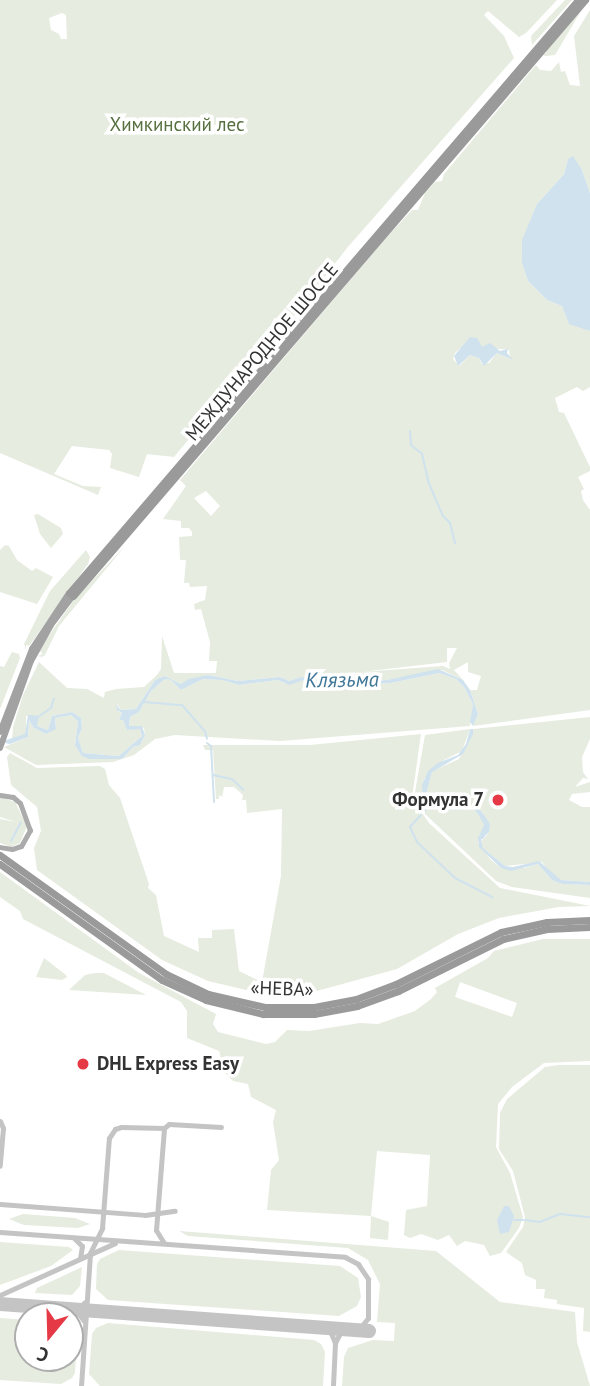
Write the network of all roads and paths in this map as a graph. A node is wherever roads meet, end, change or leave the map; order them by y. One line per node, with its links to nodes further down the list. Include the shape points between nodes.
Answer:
1 (578, 0): 3 (highway, МЕЖДУНАРОДНОЕ ШОССЕ)
2 (584, 0): 3 (highway, МЕЖДУНАРОДНОЕ ШОССЕ)
3 (540, 47): 4 (highway, МЕЖДУНАРОДНОЕ ШОССЕ)
4 (71, 595): 5 (highway, МЕЖДУНАРОДНОЕ ШОССЕ, via 34,650)
5 (2, 732): 6 (highway, МЕЖДУНАРОДНОЕ ШОССЕ)
6 (0, 748)
7 (0, 795): 8 (main road, via 20,803 30,830 21,846)
8 (0, 847)
9 (0, 855): 11 (highway, «НЕВА»)
10 (0, 864): 11 (highway, «НЕВА»)
11 (32, 883): 12 (highway, «НЕВА», via 188,986 225,999 280,1008 333,1004 376,993 501,932 547,922); 13 (highway, «НЕВА», via 162,980 224,1006 271,1014 314,1014 357,1006 503,939 547,929)
12 (590, 920)
13 (590, 927)

